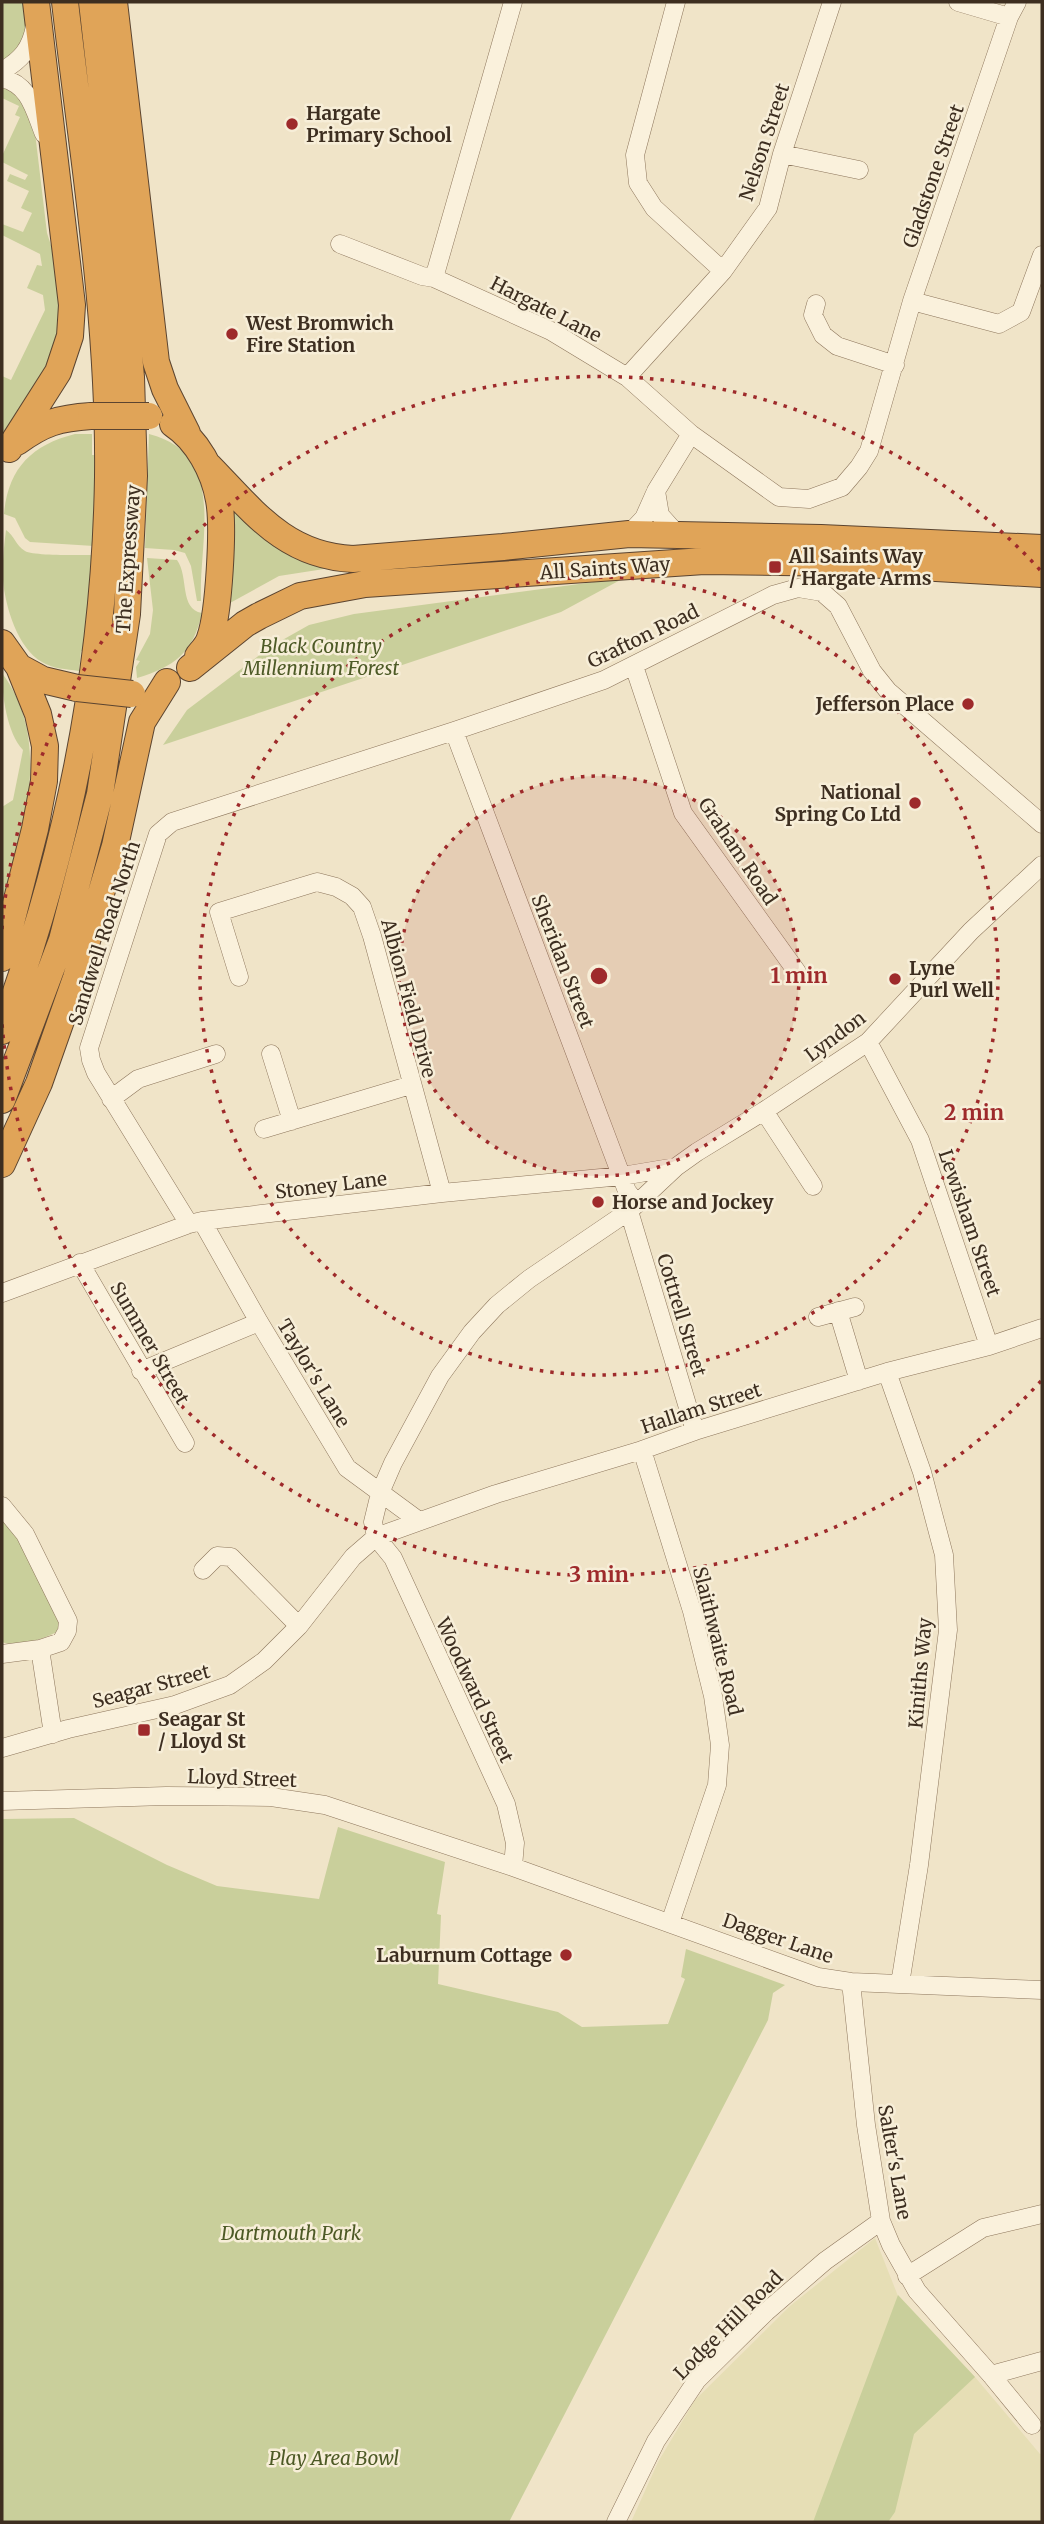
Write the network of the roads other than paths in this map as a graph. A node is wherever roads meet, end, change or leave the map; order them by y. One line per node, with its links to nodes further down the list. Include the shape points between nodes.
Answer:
1 (65, 2): 44 (highway, The Expressway, via 105,379 108,475 103,580 82,750 61,847)
2 (92, 2): 50 (highway, The Expressway, via 131,377 134,476 127,614 97,807 62,940)
3 (114, 2): 23 (highway, via 156,362)
4 (513, 2): 18 (street)
5 (676, 2): 17 (street, via 635,155 638,183 654,208)
6 (832, 2): 12 (street, Nelson Street)
7 (958, 2): 9 (street)
8 (37, 9): 10 (street, via 32,43 18,62); 13 (highway)
9 (1013, 9): 19 (street, Gladstone Street)
10 (2, 71)
11 (2, 78): 13 (street, via 29,94)
12 (782, 154): 14 (street); 17 (street, Nelson Street, via 768,208)
13 (55, 163): 25 (highway, via 72,306 70,336 58,372)
14 (859, 170)
15 (340, 244): 18 (street, Hargate Lane)
16 (1042, 255): 19 (street, via 1021,312 999,324)
17 (723, 271): 22 (street, Nelson Street)
18 (434, 278): 22 (street, Hargate Lane, via 551,331)
19 (912, 301): 21 (street, Gladstone Street)
20 (816, 304): 21 (street, via 813,315 823,335 837,346)
21 (895, 366): 24 (street, Gladstone Street, via 864,459 851,479 826,494 809,499 779,497)
22 (627, 377): 24 (street, Hargate Lane)
23 (187, 433): 25 (highway, bridge, via 165,419 149,416 64,418 47,423); 26 (highway)
24 (691, 434): 27 (street)
25 (5, 454)
26 (209, 466): 28 (highway, All Saints Way, via 271,529 291,543 335,558); 35 (highway, via 221,525 217,594 209,639)
27 (656, 491): 28 (street, via 644,518); 29 (street, via 660,515)
28 (629, 534): 29 (highway, All Saints Way)
29 (677, 534): 30 (highway, All Saints Way)
30 (1042, 548)
31 (1042, 574): 35 (highway, All Saints Way, via 849,563 704,561 366,584 300,596 245,624)
32 (2, 643): 34 (highway)
33 (634, 666): 37 (street, Grafton Road); 39 (street, Grafton Road, via 774,595 798,588 822,592 838,606 872,671 888,691); 42 (street, Graham Road, via 683,813)
34 (19, 667): 36 (highway, All Saints Way, bridge, via 43,680 132,694); 41 (highway, via 38,714 45,746 44,781)
35 (190, 668): 36 (highway, All Saints Way)
36 (167, 682): 54 (highway, via 142,722 115,846 76,978 39,1083)
37 (454, 731): 38 (street, Grafton Road); 56 (street, Sheridan Street)
38 (172, 822): 49 (street, Sandwell Road North, via 158,834 89,1048)
39 (1042, 824)
40 (1042, 865): 45 (street, Lyndon, via 971,931)
41 (2, 958)
42 (797, 972)
43 (239, 977): 48 (street, Albion Field Drive, via 219,912 317,882 352,896 362,907 372,936)
44 (2, 1031)
45 (868, 1042): 51 (street, Lyndon); 66 (street, Lewisham Street, via 920,1140)
46 (271, 1054): 52 (street)
47 (212, 1061): 49 (street, via 138,1079)
48 (411, 1085): 52 (street); 58 (street, Albion Field Drive)
49 (111, 1099): 60 (street, Sandwell Road North)
50 (2, 1100)
51 (764, 1111): 55 (street, Lyndon); 57 (street)
52 (292, 1121): 53 (street)
53 (264, 1129)
54 (2, 1164)
55 (676, 1167): 56 (street, Stoney Lane); 59 (street, Lyndon)
56 (622, 1176): 58 (street, Stoney Lane); 59 (street, Sheridan Street)
57 (813, 1186)
58 (442, 1193): 60 (street, Stoney Lane)
59 (633, 1207): 70 (street, Cottrell Street); 73 (street, Lyndon, via 529,1279 472,1332 440,1376)
60 (196, 1222): 61 (street, Stoney Lane); 64 (street, Taylor's Lane)
61 (80, 1263): 62 (street, Stoney Lane); 67 (street, Summer Street)
62 (2, 1293)
63 (818, 1317): 69 (street, via 846,1309)
64 (259, 1322): 67 (street); 73 (street, Taylor's Lane, via 347,1468)
65 (1042, 1328): 66 (street, Hallam Street)
66 (989, 1346): 68 (street, Hallam Street)
67 (141, 1371): 71 (street, Summer Street)
68 (887, 1372): 69 (street, Hallam Street); 87 (street, Kiniths Way, via 922,1472 944,1555 948,1630)
69 (859, 1381): 70 (street, Hallam Street)
70 (695, 1431): 72 (street, Hallam Street)
71 (184, 1443)
72 (642, 1450): 75 (street, Hallam Street); 85 (street, Slaithwaite Road, via 692,1611 720,1745 717,1785)
73 (380, 1493): 75 (street, Taylor's Lane); 76 (street, Lyndon, via 373,1522)
74 (2, 1506): 79 (street, via 25,1534 68,1621 61,1642)
75 (419, 1521): 76 (street, Hallam Street)
76 (376, 1537): 78 (street, Seagar Street, via 353,1557); 84 (street, Woodward Street, via 393,1558 506,1804 515,1843)
77 (203, 1570): 78 (street, via 217,1556 231,1556)
78 (299, 1626): 81 (street, Seagar Street, via 264,1661 214,1692)
79 (40, 1649): 80 (street); 81 (street)
80 (2, 1654)
81 (53, 1734): 82 (street, Seagar Street)
82 (2, 1748)
83 (2, 1801): 84 (street, Lloyd Street, via 271,1797 325,1805)
84 (513, 1867): 85 (street, Dagger Lane)
85 (670, 1923): 86 (street, Dagger Lane, via 818,1977)
86 (851, 1982): 87 (street, Dagger Lane); 90 (street, Salter's Lane)
87 (900, 1984): 88 (street, Dagger Lane)
88 (1042, 1990)
89 (1042, 2214): 91 (street, via 983,2228)
90 (881, 2221): 91 (street, Salter's Lane); 95 (street, Lodge Hill Road, via 825,2261 697,2380 656,2441)
91 (907, 2276): 93 (street, Salter's Lane)
92 (1042, 2361): 93 (street)
93 (991, 2375): 94 (street, Salter's Lane)
94 (1032, 2425)
95 (616, 2522)

